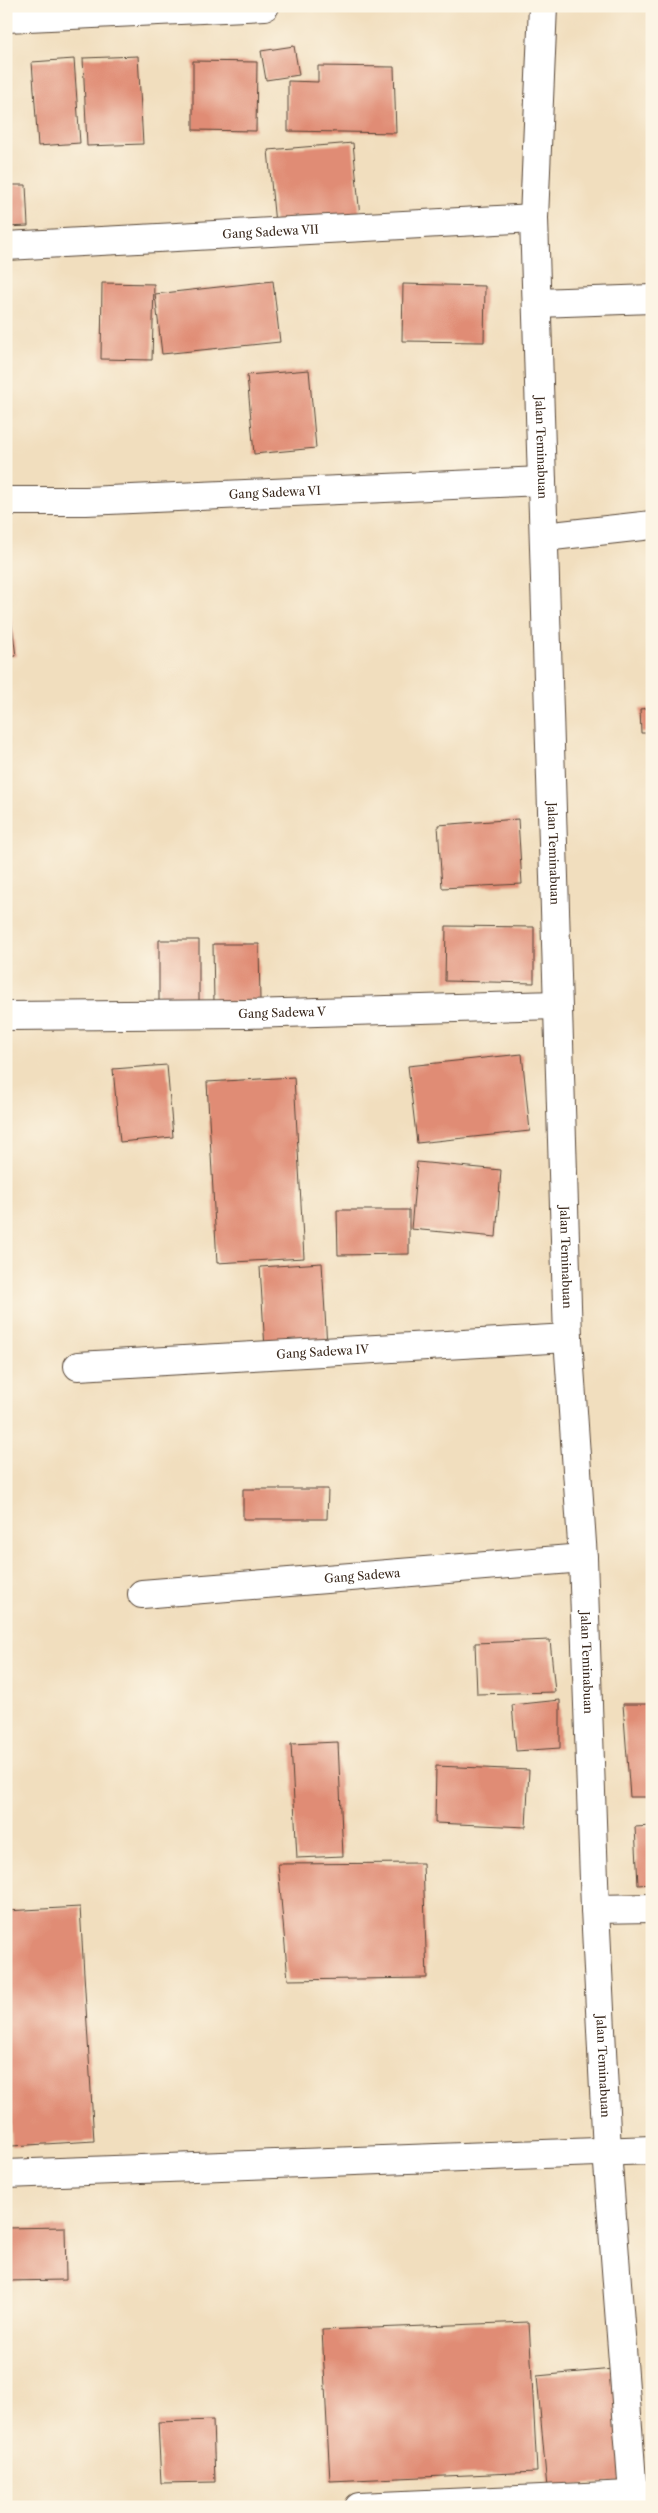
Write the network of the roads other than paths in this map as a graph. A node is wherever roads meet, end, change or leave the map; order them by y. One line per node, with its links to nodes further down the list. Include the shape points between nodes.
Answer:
1 (265, 6): 3 (street)
2 (543, 6): 4 (street, Jalan Teminabuan)
3 (6, 18)
4 (534, 218): 5 (street, Gang Sadewa VII); 7 (street, Jalan Teminabuan)
5 (6, 246)
6 (652, 299): 7 (street)
7 (537, 303): 8 (street, Jalan Teminabuan)
8 (542, 480): 9 (street, Gang Sadewa VI, via 96,500); 11 (street, Jalan Teminabuan)
9 (6, 501)
10 (652, 525): 11 (street)
11 (544, 537): 12 (street, Jalan Teminabuan)
12 (557, 1006): 13 (street, Gang Sadewa V); 14 (street, Jalan Teminabuan)
13 (6, 1016)
14 (568, 1338): 15 (street, Gang Sadewa IV); 16 (street, Jalan Teminabuan)
15 (78, 1366)
16 (583, 1558): 17 (street, Gang Sadewa); 19 (street, Jalan Teminabuan)
17 (142, 1594)
18 (652, 1908): 19 (street)
19 (595, 1909): 21 (street, Jalan Teminabuan)
20 (652, 2150): 21 (street)
21 (608, 2151): 22 (street); 23 (street, Jalan Teminabuan)
22 (6, 2174)
23 (640, 2498): 24 (street)
24 (359, 2507)

